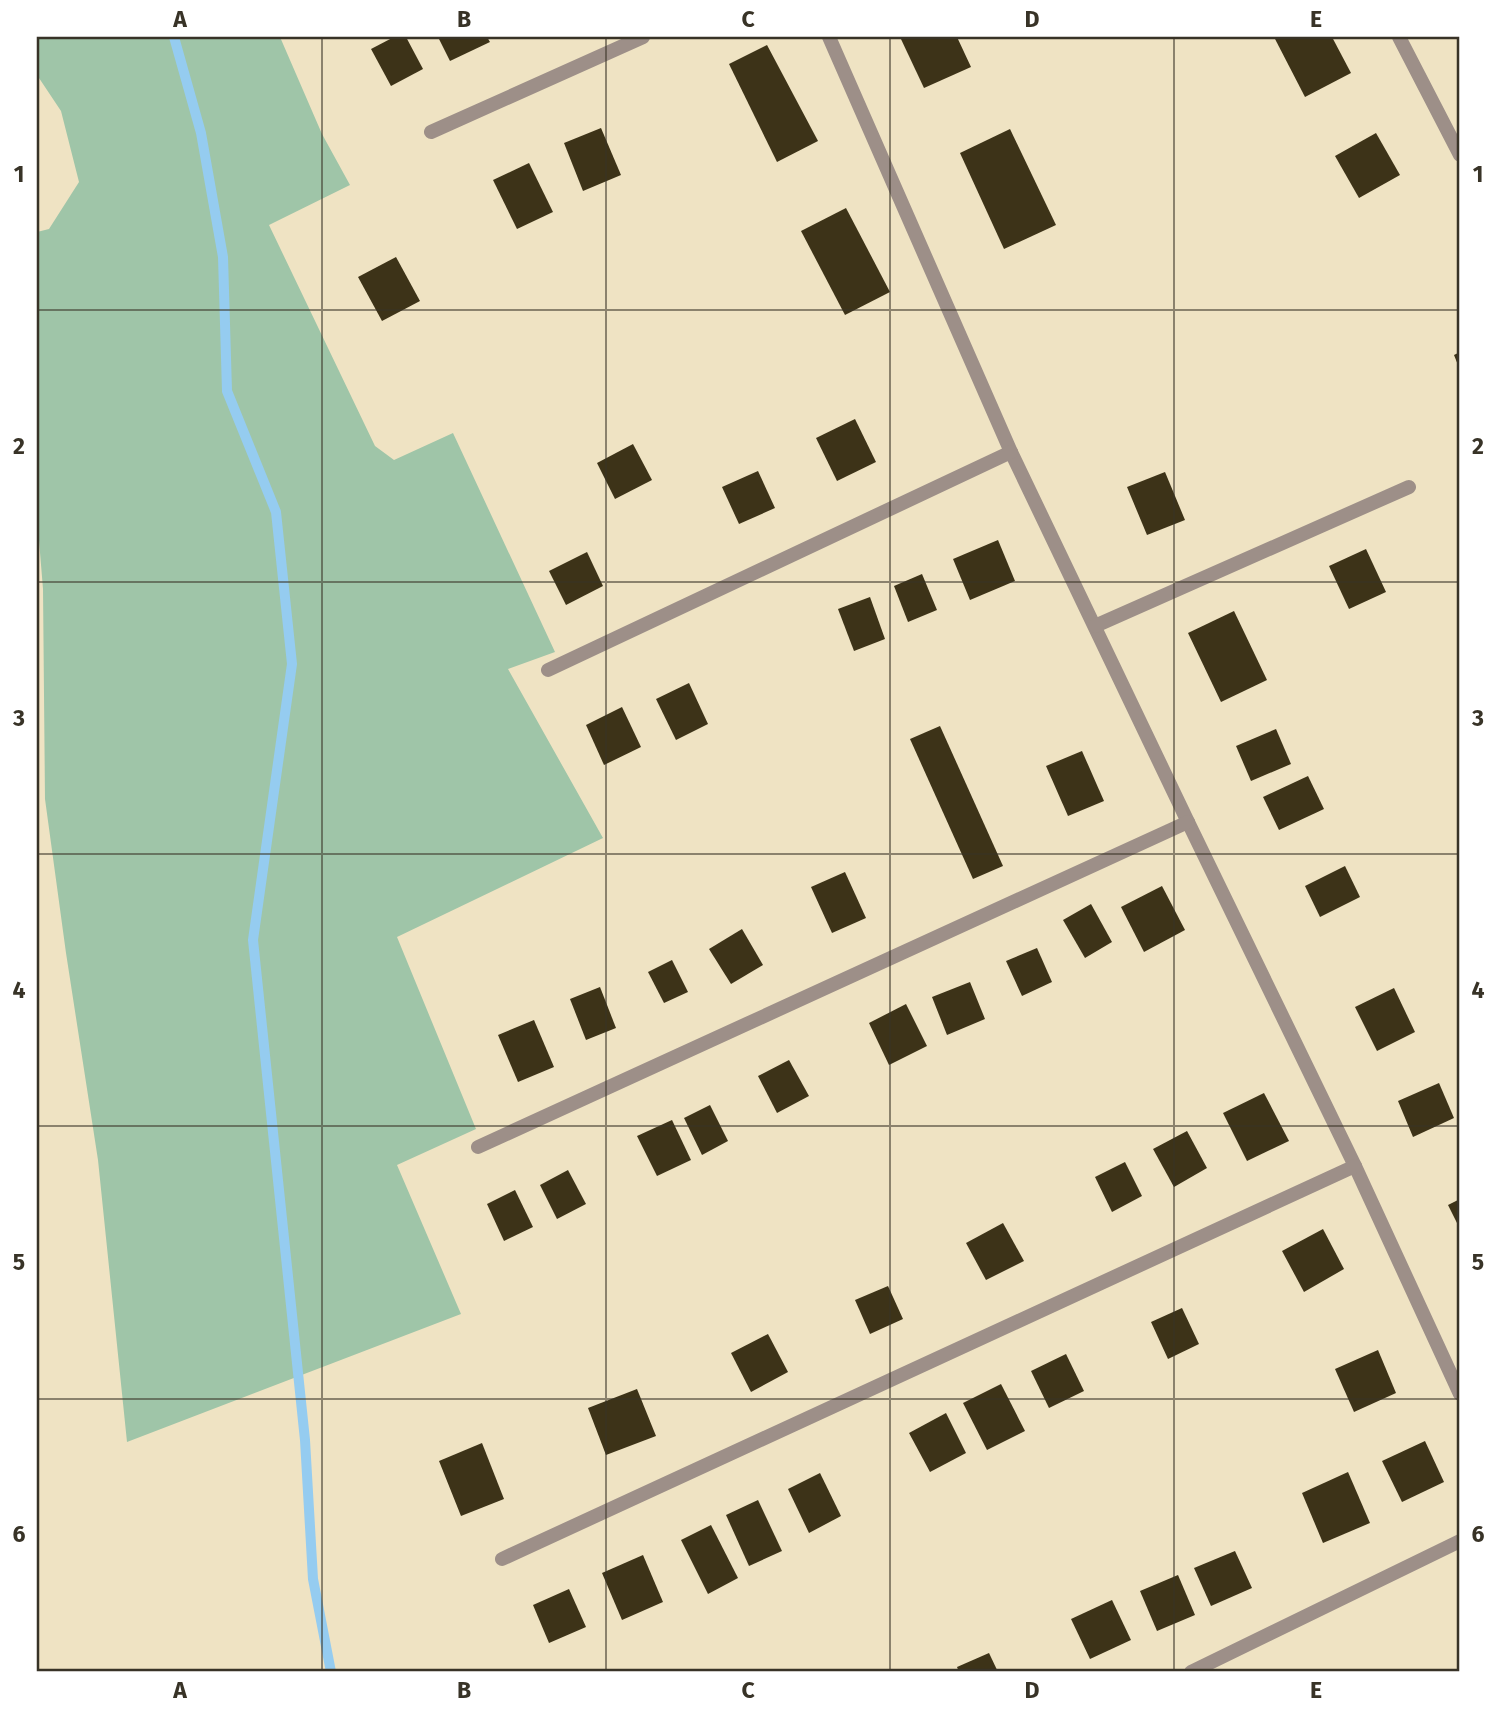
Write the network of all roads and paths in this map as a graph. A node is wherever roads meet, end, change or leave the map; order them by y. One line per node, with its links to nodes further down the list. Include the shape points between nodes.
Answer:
1 (643, 37): 4 (street)
2 (829, 37): 6 (street)
3 (1399, 37): 5 (street)
4 (431, 132)
5 (1460, 155)
6 (1011, 452): 8 (street); 9 (street)
7 (1409, 486): 8 (street)
8 (1095, 626): 10 (street)
9 (548, 670)
10 (1188, 822): 11 (street); 12 (street)
11 (478, 1147)
12 (1355, 1166): 13 (street); 15 (street)
13 (1460, 1394)
14 (1460, 1541): 16 (street)
15 (502, 1559)
16 (1191, 1672)

